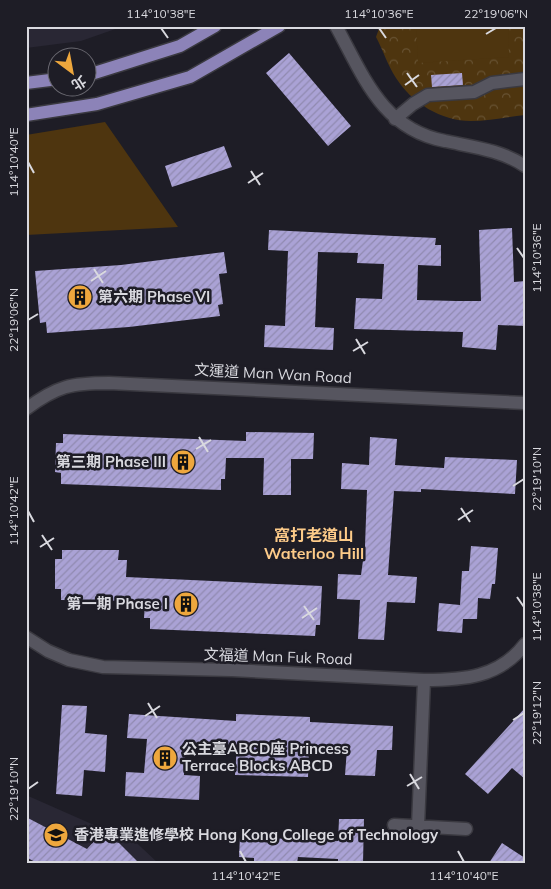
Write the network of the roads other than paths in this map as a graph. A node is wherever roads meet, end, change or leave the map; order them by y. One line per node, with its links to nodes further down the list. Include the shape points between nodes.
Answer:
1 (215, 26): 4 (main road, via 180,46)
2 (279, 26): 8 (main road, via 190,77 98,104)
3 (336, 26): 9 (street, via 375,97)
4 (98, 73)
5 (525, 79): 9 (street, via 492,84 474,92 428,95)
6 (48, 80): 7 (main road)
7 (26, 83)
8 (26, 115)
9 (395, 119): 10 (street, via 420,134 494,151)
10 (525, 166)
11 (525, 403): 12 (street, 文運道 Man Wan Road, via 79,383 50,392)
12 (26, 409)
13 (26, 637): 15 (street, 文福道 Man Fuk Road, via 70,660 103,668 232,670)
14 (525, 644): 15 (street, 文福道 Man Fuk Road, via 515,657 491,672 452,680)
15 (424, 680): 17 (street)
16 (394, 825): 17 (street)
17 (418, 826): 18 (street)
18 (466, 829)

